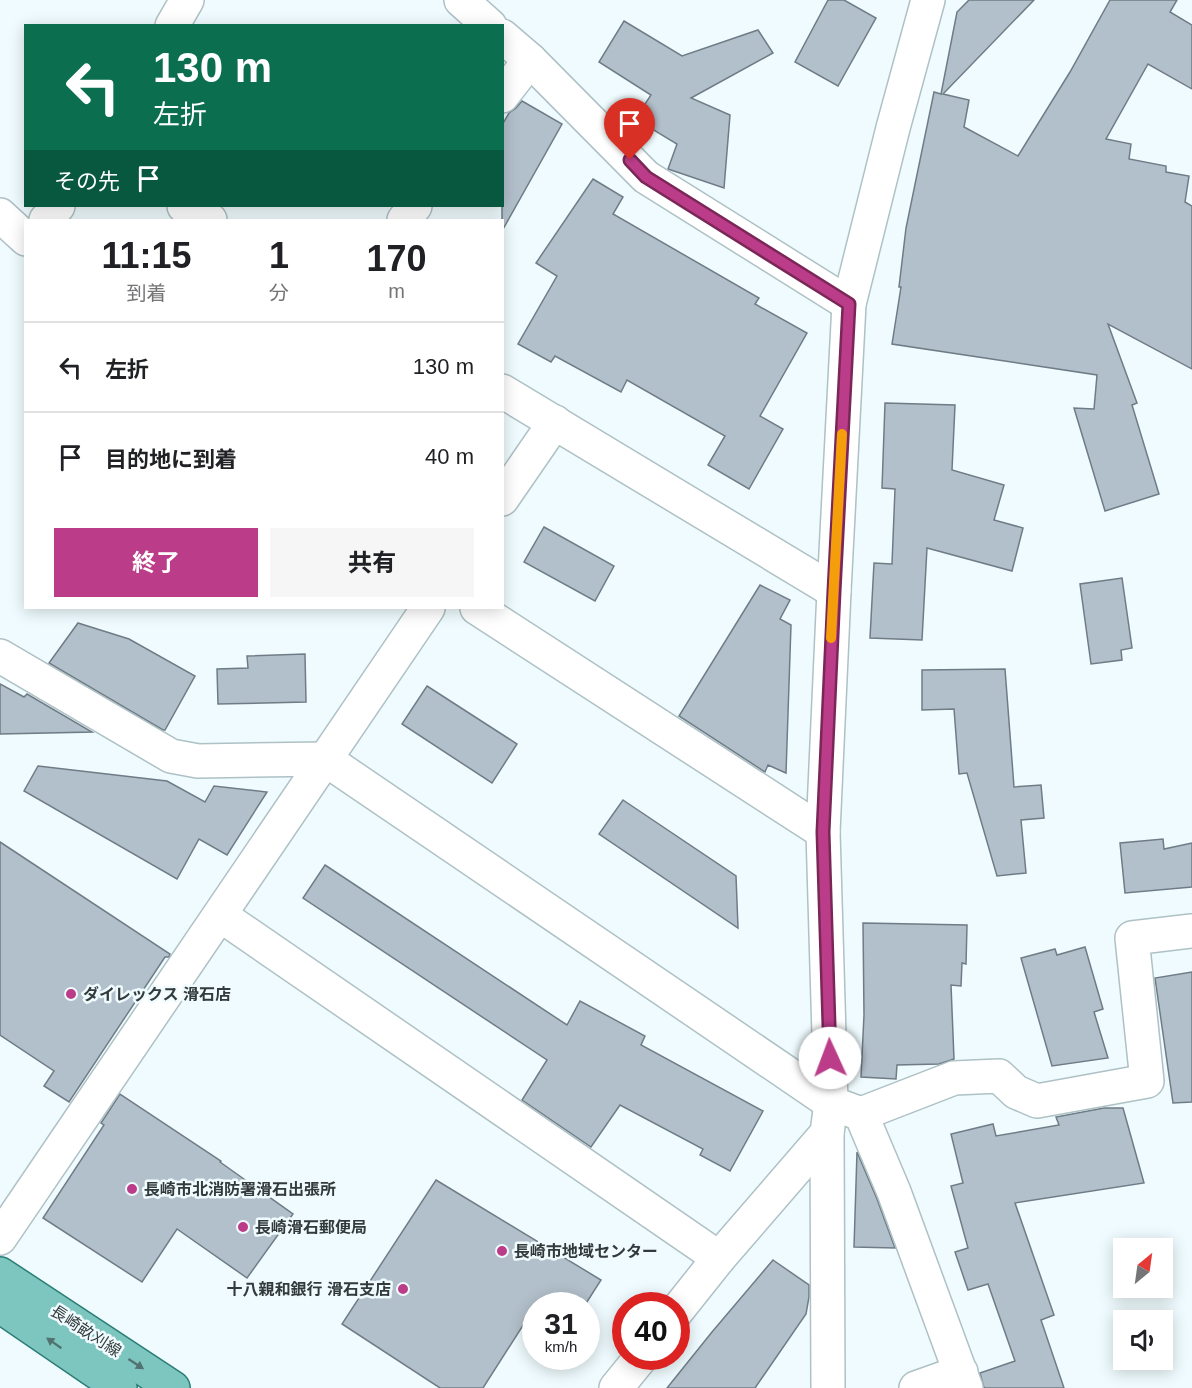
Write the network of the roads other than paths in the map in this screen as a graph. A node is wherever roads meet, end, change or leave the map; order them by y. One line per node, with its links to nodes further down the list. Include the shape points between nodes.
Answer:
1 (187, 0): 4 (street)
2 (461, 0): 5 (street)
3 (928, 0): 15 (street)
4 (173, 24)
5 (488, 24)
6 (504, 38): 7 (street)
7 (530, 60): 8 (street); 15 (street, via 646,177)
8 (504, 93)
9 (56, 207): 12 (street)
10 (186, 207): 13 (street)
11 (414, 207): 14 (street)
12 (35, 219)
13 (208, 219)
14 (405, 219)
15 (849, 304): 19 (street)
16 (504, 392): 17 (street)
17 (555, 422): 18 (street); 19 (street)
18 (504, 496)
19 (834, 591): 24 (street)
20 (427, 609): 23 (street)
21 (479, 609): 24 (street)
22 (0, 656): 23 (street, via 171,756 198,761)
23 (325, 759): 25 (street); 27 (street)
24 (823, 832): 27 (street)
25 (220, 915): 28 (street); 29 (street)
26 (1192, 931): 27 (street, via 1132,938 1147,1081 1037,1101 1016,1092 999,1076 954,1078)
27 (840, 1117): 29 (street); 34 (street, via 894,1192); 38 (street)
28 (0, 1238)
29 (719, 1258): 31 (street)
30 (0, 1274): 36 (main road, 長崎畝刈線, one-way to 36)
31 (690, 1294)
32 (0, 1305): 35 (main road, 長崎畝刈線, one-way to 32)
33 (631, 1370): 37 (street)
34 (963, 1380): 39 (street)
35 (120, 1388)
36 (173, 1388)
37 (616, 1388)
38 (828, 1388)
39 (916, 1388)

